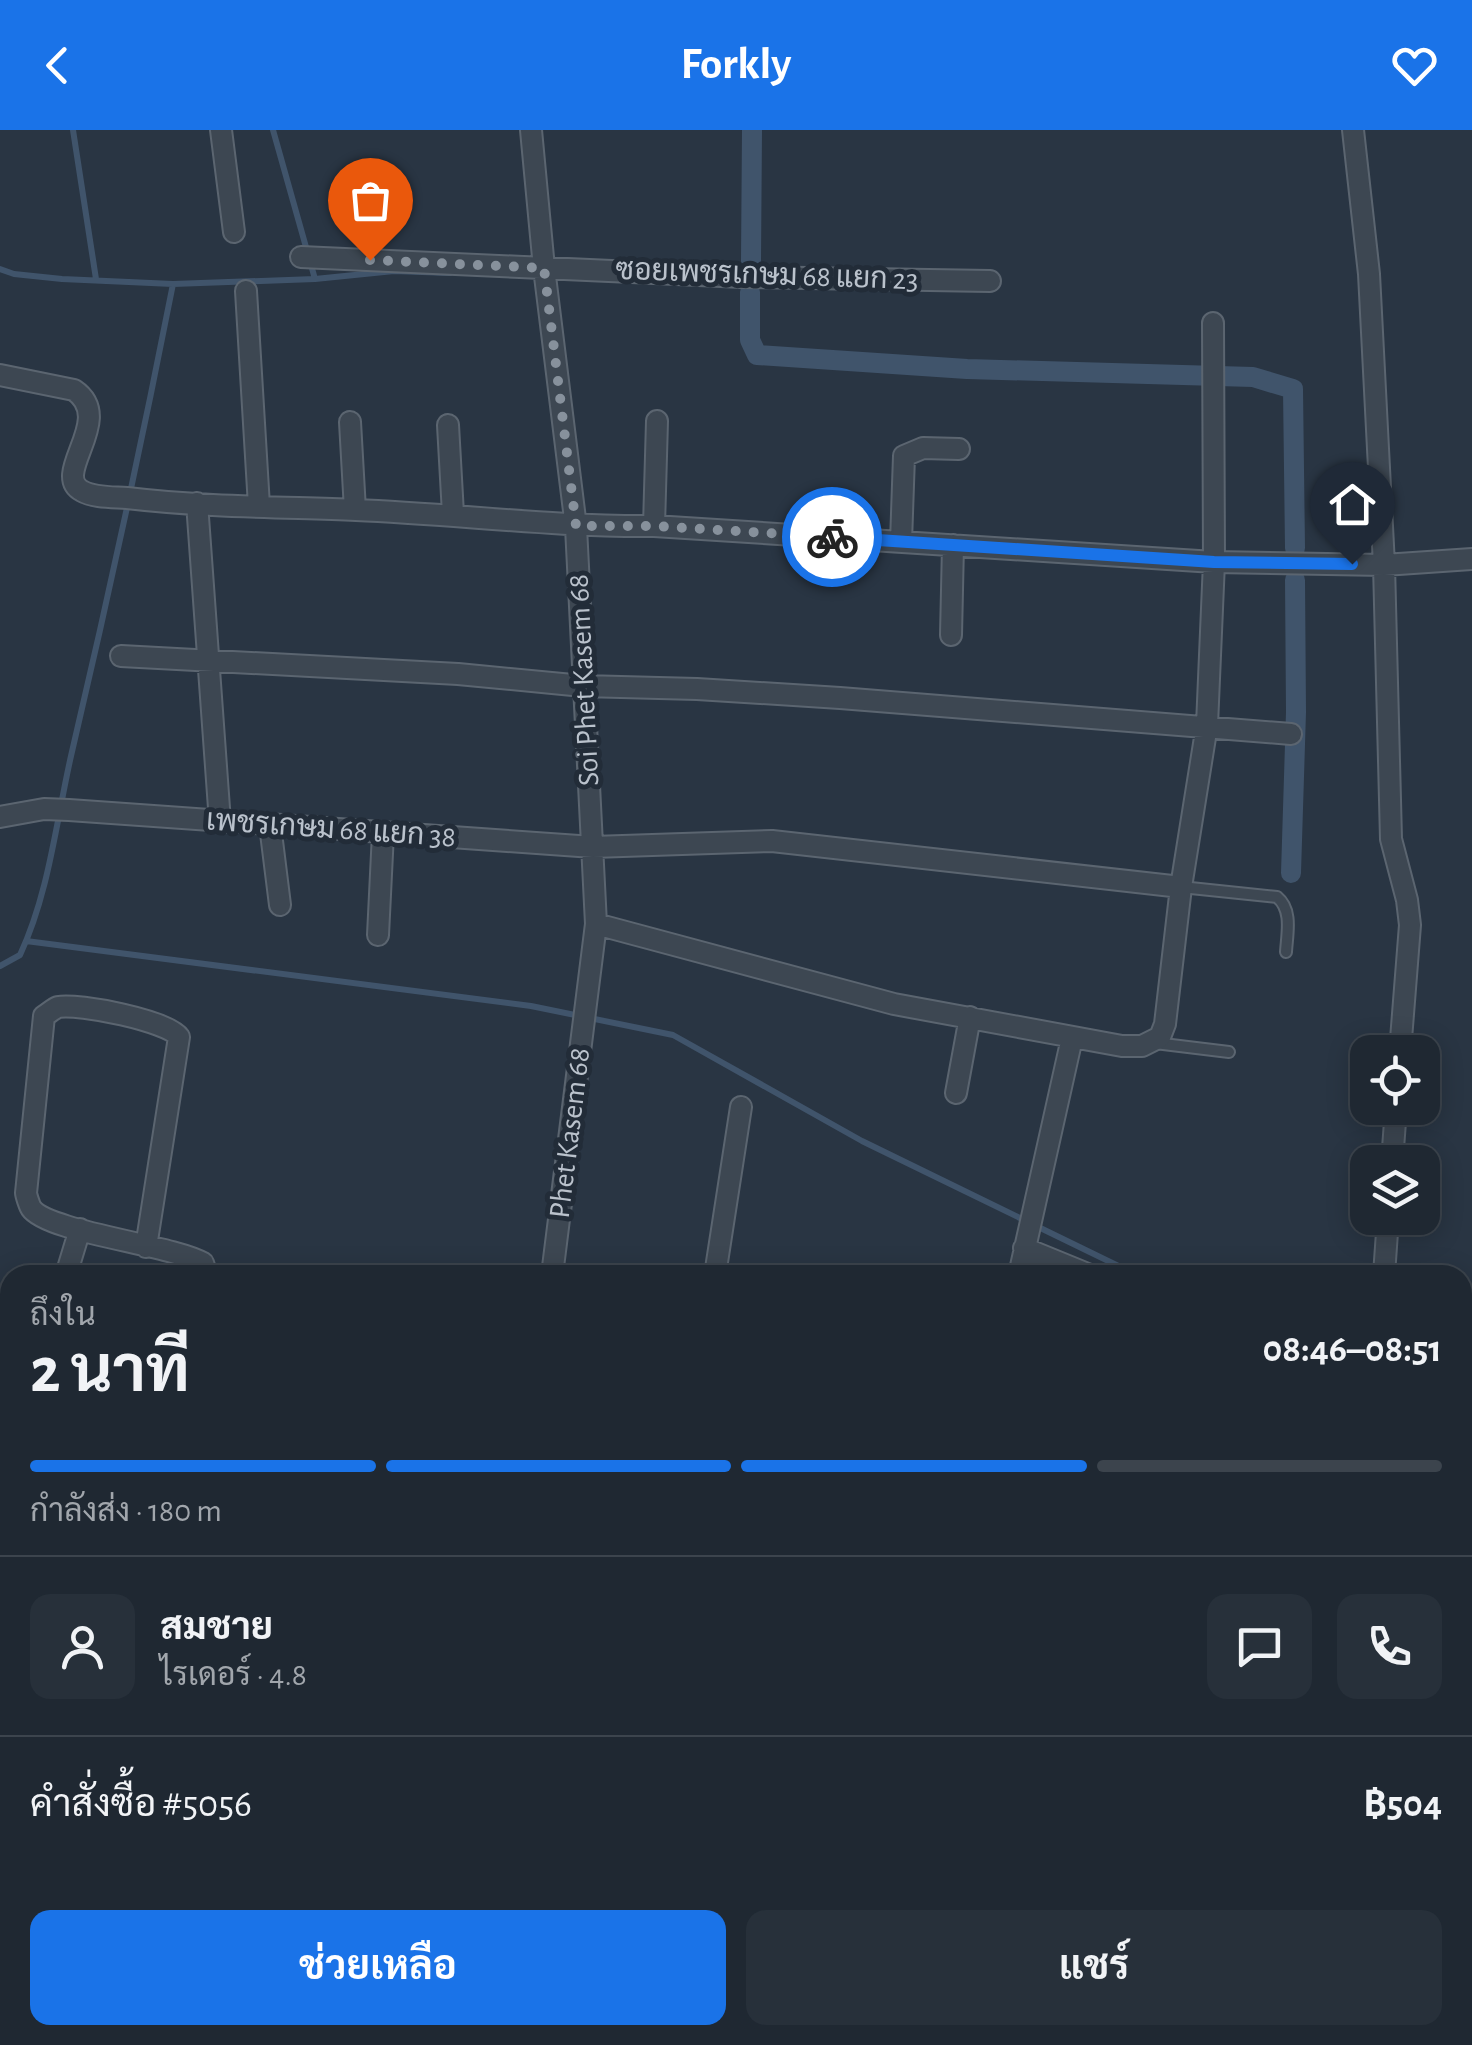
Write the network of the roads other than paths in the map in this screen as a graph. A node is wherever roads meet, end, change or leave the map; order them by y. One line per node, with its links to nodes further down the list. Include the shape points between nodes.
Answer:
1 (221, 130): 4 (street)
2 (531, 130): 6 (street, Soi Phet Kasem 68)
3 (1353, 130): 25 (street, via 1369,274)
4 (234, 232)
5 (300, 257): 6 (street, ซอยเพชรเกษม 68 แยก 23)
6 (544, 268): 7 (street, ซอยเพชรเกษม 68 แยก 23); 19 (street, Soi Phet Kasem 68)
7 (990, 281)
8 (246, 291): 16 (street)
9 (1213, 324): 24 (street)
10 (0, 375): 15 (street, via 84,397 91,416 72,475 86,493)
11 (657, 421): 20 (street)
12 (350, 422): 17 (street)
13 (448, 426): 18 (street)
14 (959, 449): 21 (street, via 923,448 904,456)
15 (197, 503): 16 (street); 28 (street)
16 (259, 506): 17 (street)
17 (355, 510): 18 (street)
18 (453, 514): 19 (street)
19 (576, 526): 20 (street); 29 (street, Soi Phet Kasem 68)
20 (654, 526): 21 (street)
21 (901, 542): 22 (street)
22 (953, 545): 24 (street); 26 (street)
23 (1472, 559): 25 (street)
24 (1214, 562): 25 (street); 30 (street)
25 (1384, 564): 44 (street, via 1392,839 1410,925)
26 (951, 635)
27 (122, 656): 28 (street)
28 (206, 660): 29 (street); 33 (street)
29 (582, 686): 30 (street); 36 (street, Soi Phet Kasem 68)
30 (1207, 725): 31 (street); 37 (street)
31 (1291, 734)
32 (0, 818): 33 (street, เพชรเกษม 68 แยก 38, via 69,810)
33 (220, 822): 34 (street, เพชรเกษม 68 แยก 38)
34 (270, 825): 35 (street, เพชรเกษม 68 แยก 38); 38 (street)
35 (382, 833): 36 (street, เพชรเกษม 68 แยก 38); 40 (street)
36 (593, 847): 37 (street, เพชรเกษม 68 แยก 38, via 772,841); 39 (street, Soi Phet Kasem 68)
37 (1181, 887): 41 (lane, via 1277,897 1288,917); 46 (street, via 1165,1024)
38 (280, 905)
39 (596, 924): 42 (street, Soi Phet Kasem 68); 43 (street, via 894,1004)
40 (378, 935)
41 (1286, 952)
42 (587, 991): 56 (street, Phet Kasem 68)
43 (970, 1017): 45 (street); 48 (street)
44 (1401, 1035)
45 (1072, 1038): 46 (street); 53 (street)
46 (1152, 1043): 47 (lane)
47 (1229, 1052)
48 (956, 1093)
49 (741, 1107): 57 (street)
50 (80, 1229): 52 (street); 52 (street, via 42,1218 26,1193 44,1016 58,1008 162,1024 179,1037); 54 (street)
51 (1387, 1235): 60 (street)
52 (146, 1247): 55 (street)
53 (1024, 1248): 58 (street); 59 (street)
54 (69, 1265)
55 (203, 1265)
56 (553, 1265)
57 (717, 1265)
58 (1021, 1265)
59 (1066, 1265)
60 (1385, 1265)

